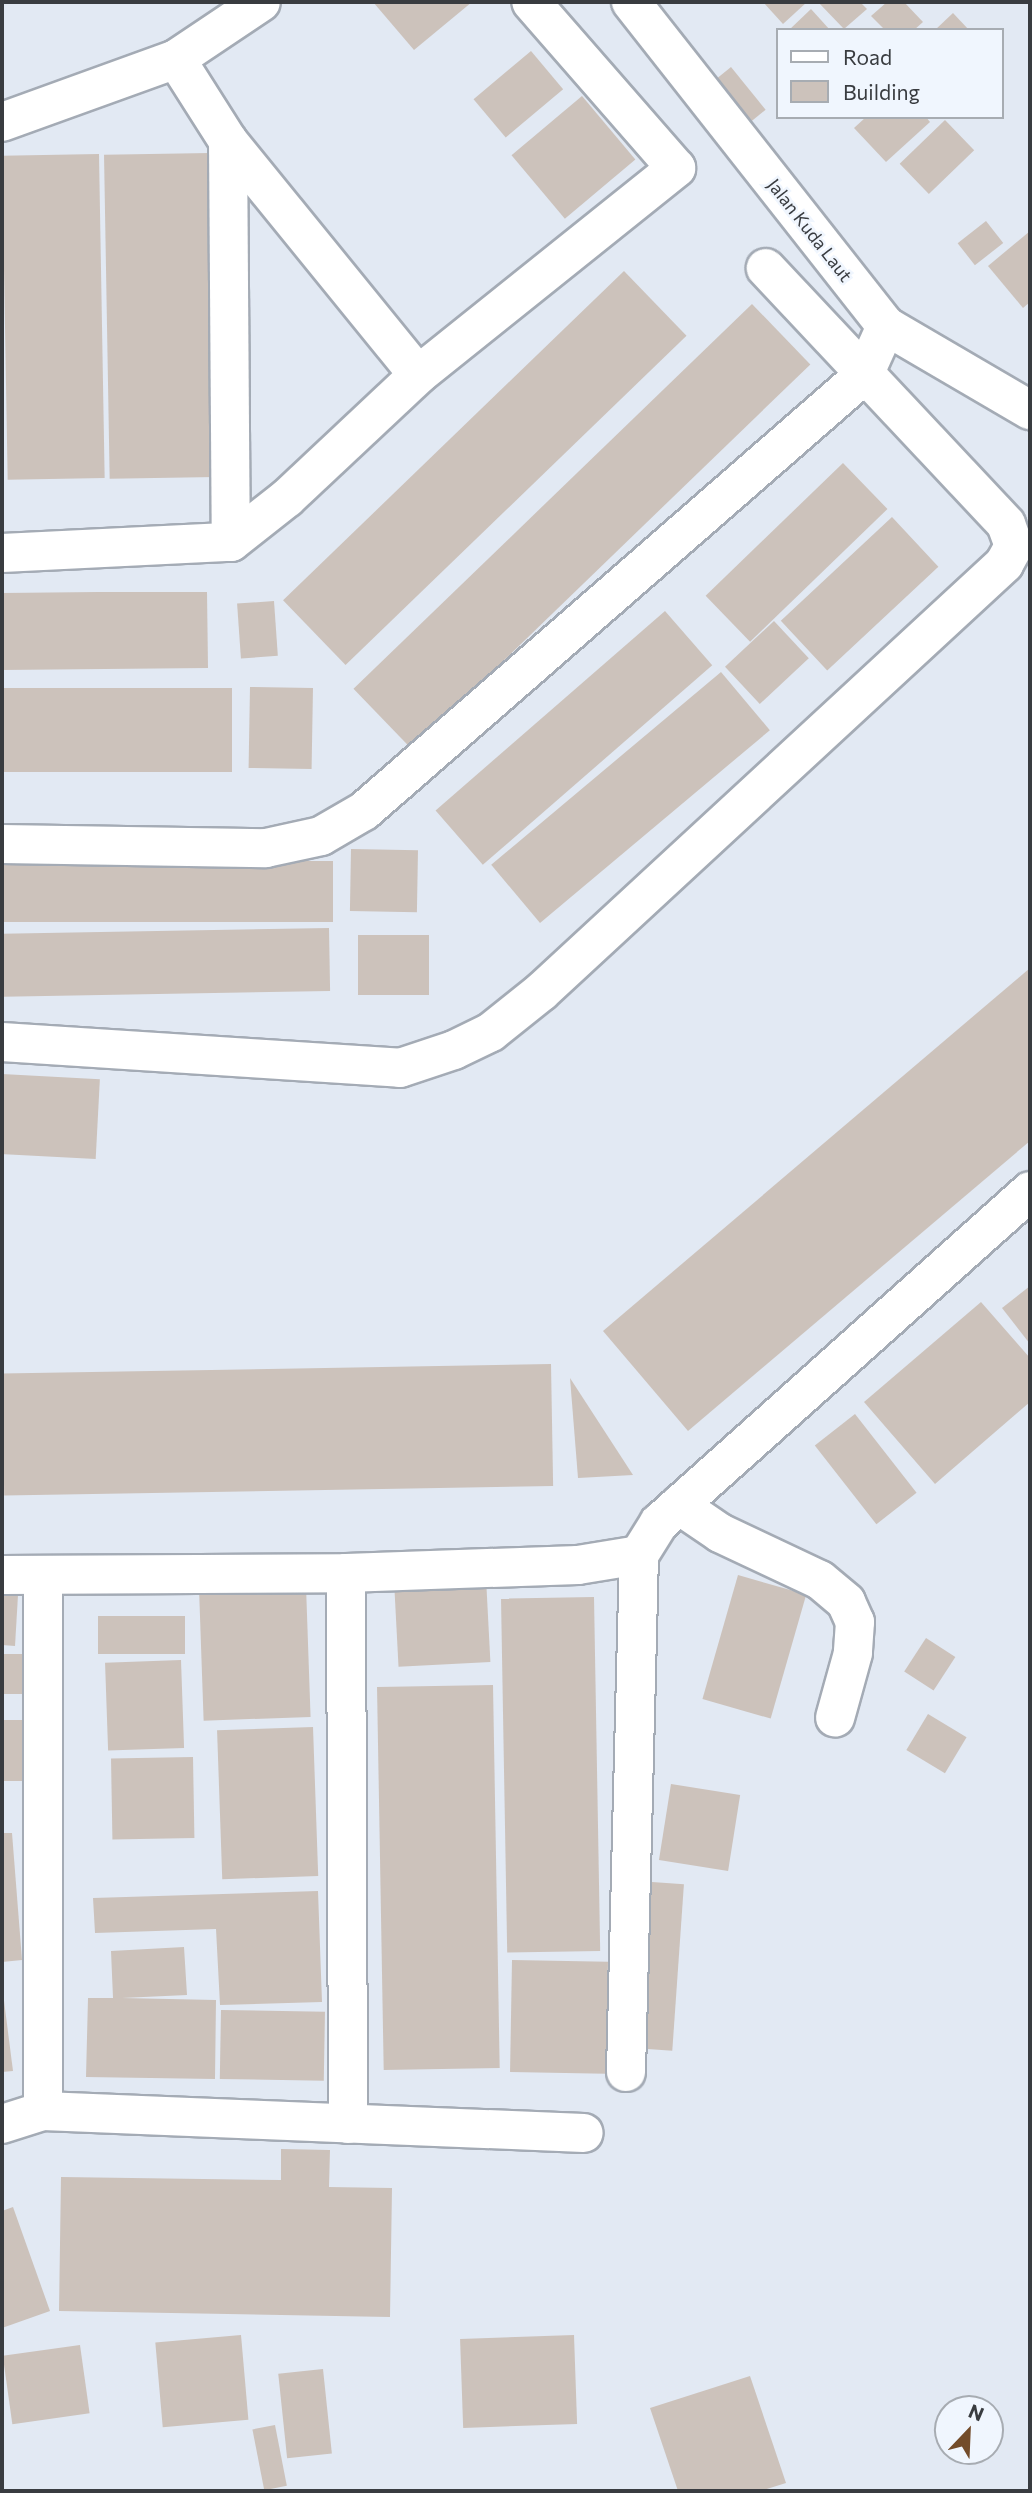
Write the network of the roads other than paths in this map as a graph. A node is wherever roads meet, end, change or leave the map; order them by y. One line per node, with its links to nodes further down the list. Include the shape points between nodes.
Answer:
1 (261, 2): 4 (street)
2 (530, 2): 9 (street, via 676,168)
3 (631, 2): 8 (street, Jalan Kuda Laut)
4 (176, 59): 5 (street); 6 (street)
5 (2, 122)
6 (228, 141): 9 (street); 12 (street)
7 (766, 268): 10 (street)
8 (886, 326): 10 (street); 11 (street, Jalan Kuda Laut)
9 (418, 375): 12 (street, via 287,498)
10 (864, 375): 14 (street, via 364,811 321,836 266,848); 15 (street, via 1006,524 1014,546 1004,564 491,1032 400,1068)
11 (1030, 410)
12 (230, 542): 13 (street)
13 (2, 553)
14 (2, 844)
15 (2, 1042)
16 (1030, 1191): 17 (street)
17 (679, 1505): 18 (street); 22 (street, via 720,1534 820,1580 846,1602 855,1622 853,1653)
18 (639, 1555): 19 (street, via 578,1565); 23 (street)
19 (346, 1573): 21 (street); 26 (street)
20 (2, 1574): 21 (street)
21 (43, 1578): 24 (street)
22 (835, 1717)
23 (626, 2073)
24 (43, 2111): 25 (street); 26 (street)
25 (2, 2124)
26 (348, 2124): 27 (street)
27 (584, 2133)

